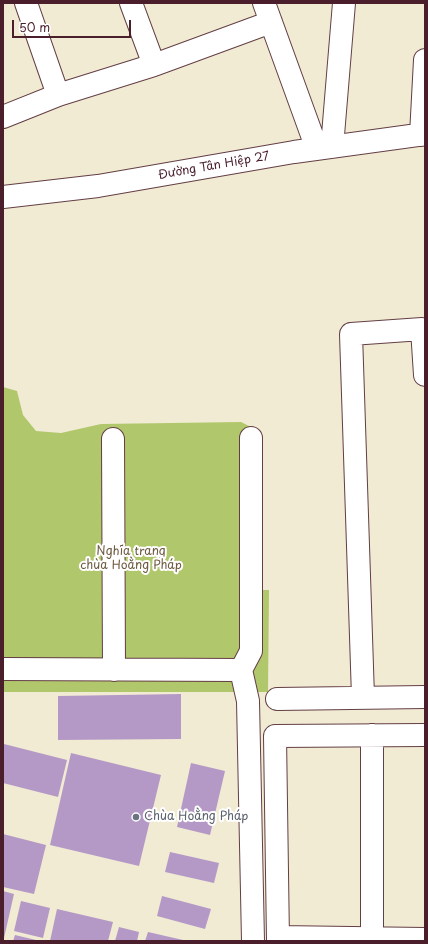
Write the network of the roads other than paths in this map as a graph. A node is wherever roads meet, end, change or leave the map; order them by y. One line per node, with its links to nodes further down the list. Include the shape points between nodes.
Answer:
1 (26, 3): 7 (street)
2 (131, 3): 6 (street)
3 (344, 3): 10 (street)
4 (267, 13): 6 (street); 10 (street)
5 (425, 60): 9 (street)
6 (154, 65): 7 (street)
7 (58, 95): 8 (street)
8 (3, 117)
9 (423, 134): 10 (street, Đường Tân Hiệp 27)
10 (324, 148): 11 (street, Đường Tân Hiệp 27, via 98,186)
11 (3, 197)
12 (425, 375): 18 (street, via 422,329 351,334)
13 (251, 438): 17 (street, via 251,651)
14 (113, 439): 16 (street)
15 (3, 669): 16 (street)
16 (114, 670): 17 (street)
17 (241, 670): 26 (street, via 248,701)
18 (363, 697): 19 (street); 20 (street)
19 (425, 697)
20 (277, 699)
21 (372, 735): 22 (street); 23 (street, via 275,736); 24 (street)
22 (425, 735)
23 (278, 939): 24 (street)
24 (372, 939): 25 (street)
25 (425, 939)
26 (253, 941)

